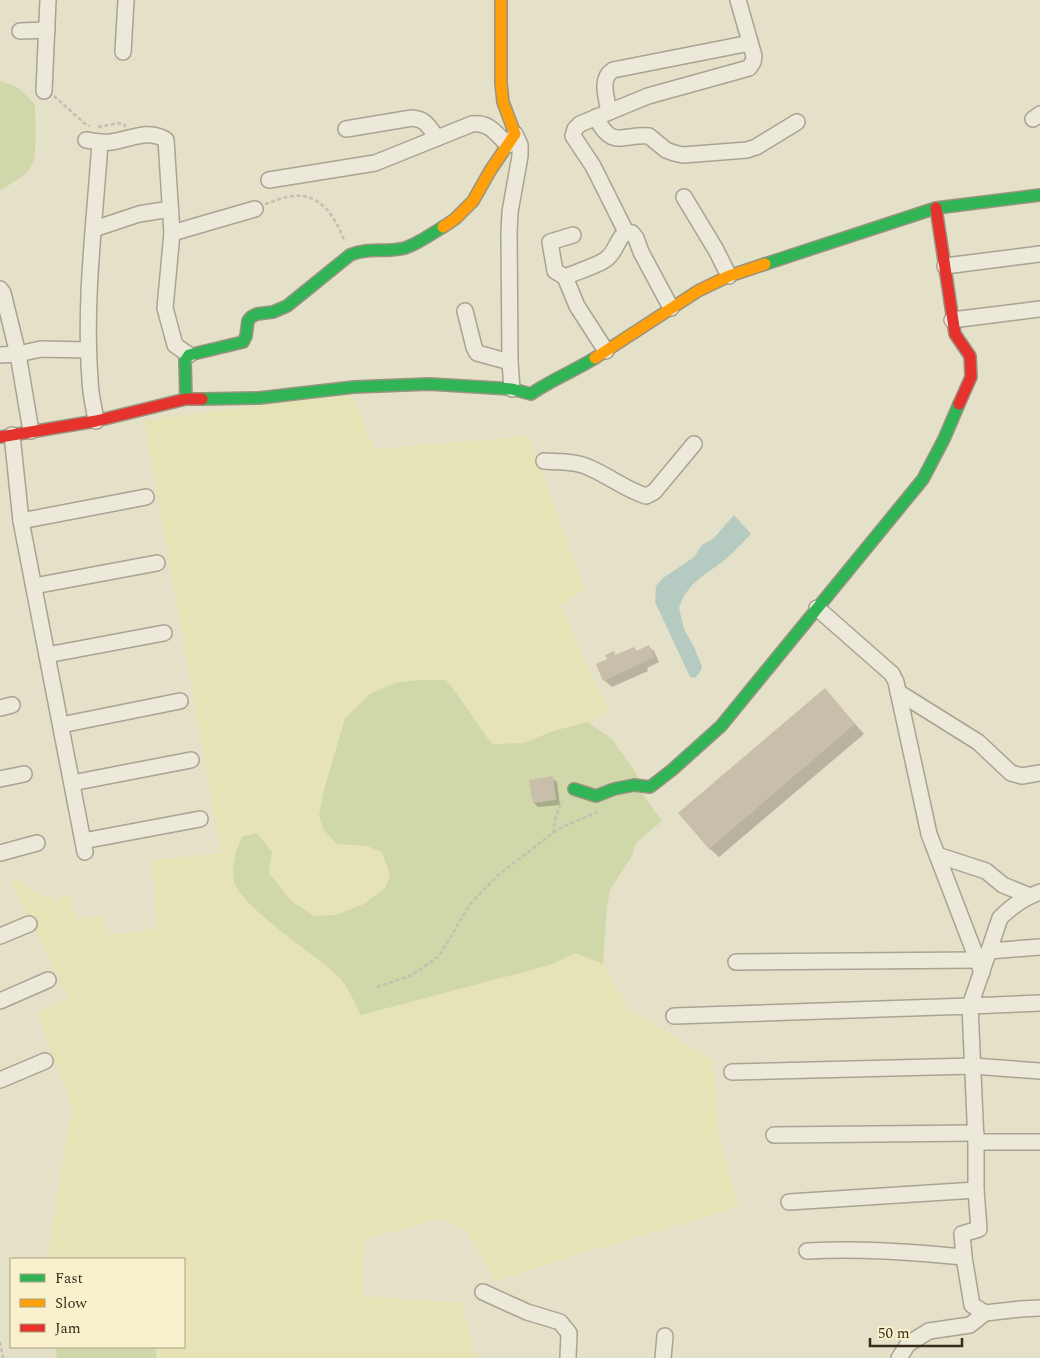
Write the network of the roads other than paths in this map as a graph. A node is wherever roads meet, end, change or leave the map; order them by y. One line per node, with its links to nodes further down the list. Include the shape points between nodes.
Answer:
1 (48, 0): 5 (street)
2 (126, 0): 8 (street)
3 (501, 0): 14 (street, via 502,93)
4 (738, 0): 7 (street)
5 (47, 30): 6 (street); 9 (street)
6 (20, 31)
7 (750, 43): 10 (street, via 754,56 748,68 648,96); 10 (street, via 613,70 604,82)
8 (123, 52)
9 (44, 90)
10 (603, 115): 11 (street, via 603,132 611,137 649,136 666,150 683,154 747,150); 22 (street, via 580,124 573,136 594,166)
11 (797, 122)
12 (346, 129): 13 (street, via 412,118 426,123)
13 (437, 138): 14 (street, via 480,123); 15 (street, via 375,163)
14 (511, 140): 39 (street, via 473,201 455,219 404,248 350,255 287,306 251,317 242,342); 40 (street, via 520,145 520,156 509,232)
15 (268, 180)
16 (1040, 195): 19 (street)
17 (684, 196): 27 (street)
18 (170, 208): 21 (street); 21 (street, via 166,140 158,135 93,141); 23 (street)
19 (936, 208): 26 (street); 27 (street)
20 (255, 209): 23 (street)
21 (94, 229): 35 (street)
22 (626, 232): 28 (street, via 605,260); 30 (street, via 636,238)
23 (172, 233): 39 (street, via 165,308 175,346)
24 (573, 235): 28 (street, via 550,242 556,271)
25 (1040, 254): 26 (street)
26 (945, 266): 34 (street)
27 (729, 276): 30 (street, via 698,290)
28 (564, 277): 36 (street, via 577,306)
29 (0, 289): 33 (street)
30 (671, 308): 36 (street)
31 (1040, 309): 34 (street)
32 (465, 311): 40 (street, via 477,352)
33 (5, 318): 37 (street)
34 (952, 320): 52 (street, via 956,334 970,356 971,377 944,439 923,479)
35 (88, 350): 37 (street, via 41,349); 43 (street)
36 (606, 351): 41 (street, via 531,394)
37 (18, 354): 38 (street); 44 (street)
38 (0, 355)
39 (189, 355): 42 (street, via 185,361)
40 (510, 362): 41 (street)
41 (512, 389): 42 (street, via 429,384 259,398)
42 (186, 399): 43 (street)
43 (96, 420): 44 (street)
44 (31, 431): 45 (street)
45 (6, 436): 49 (street)
46 (694, 444): 47 (street, via 654,492 646,496 589,467)
47 (544, 460)
48 (146, 497): 49 (street)
49 (21, 521): 51 (street)
50 (157, 562): 51 (street)
51 (34, 586): 54 (street)
52 (817, 608): 55 (street, via 887,668); 63 (street, via 721,726 650,787 634,785 596,796)
53 (164, 633): 54 (street)
54 (47, 655): 57 (street)
55 (898, 692): 59 (street, via 978,742 1011,773 1022,776); 67 (street, via 926,821)
56 (180, 701): 57 (street)
57 (61, 725): 62 (street)
58 (191, 760): 62 (street)
59 (1040, 773)
60 (24, 774): 61 (street)
61 (0, 779)
62 (72, 783): 64 (street, via 84,846)
63 (574, 789)
64 (200, 819)
65 (37, 843): 66 (street)
66 (0, 853)
67 (937, 855): 68 (street, via 986,871 1003,885); 72 (street)
68 (1035, 894): 72 (street, via 1000,918)
69 (29, 924): 70 (street)
70 (0, 936)
71 (1040, 947): 72 (street)
72 (983, 961): 73 (street); 77 (street)
73 (736, 962)
74 (48, 980): 75 (street)
75 (0, 1000)
76 (1040, 1003): 77 (street)
77 (970, 1006): 78 (street); 80 (street)
78 (674, 1016)
79 (45, 1061): 83 (street)
80 (973, 1066): 81 (street); 82 (street); 85 (street)
81 (1040, 1071)
82 (732, 1072)
83 (0, 1080)
84 (774, 1135): 85 (street)
85 (976, 1137): 86 (street); 87 (street)
86 (1040, 1142)
87 (976, 1190): 88 (street); 90 (street, via 979,1230 962,1234)
88 (789, 1202)
89 (807, 1251): 90 (street, via 903,1251)
90 (964, 1257): 93 (street, via 972,1305)
91 (483, 1292): 95 (street, via 527,1312 560,1322 569,1333)
92 (1040, 1308): 93 (street)
93 (985, 1313): 97 (street, via 970,1325 930,1331 908,1344)
94 (665, 1336): 96 (street)
95 (568, 1358)
96 (663, 1358)
97 (899, 1358)

